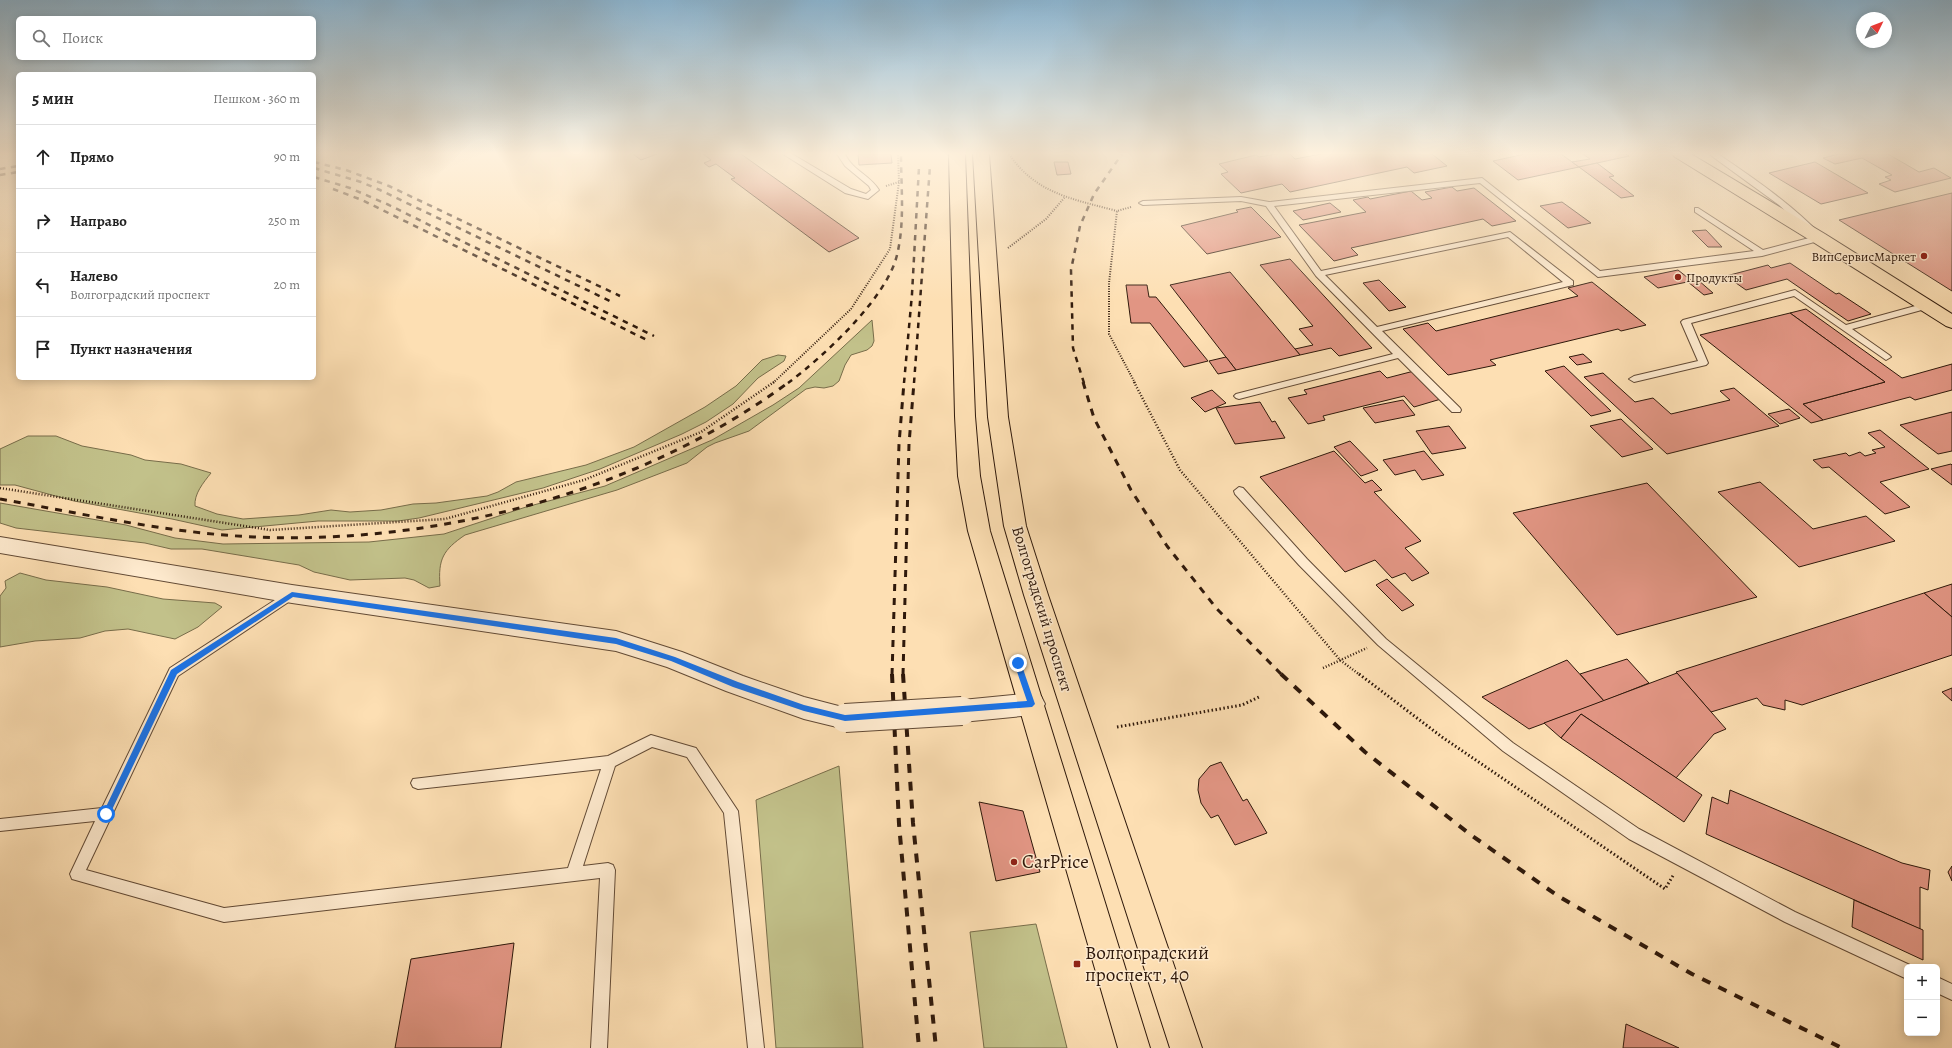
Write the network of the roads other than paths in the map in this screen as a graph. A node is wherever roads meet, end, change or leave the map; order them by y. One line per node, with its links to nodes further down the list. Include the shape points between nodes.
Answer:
1 (958, 203): 24 (main road, via 969,476 979,531)
2 (984, 203): 36 (main road, Волгоградский проспект, via 998,417 1015,526 1040,609)
3 (1263, 203): 7 (lane)
4 (1279, 203): 7 (lane)
5 (1510, 203): 10 (lane, via 1598,274)
6 (1772, 203): 9 (main road)
7 (1269, 204): 11 (lane)
8 (1698, 210): 10 (lane)
9 (1819, 238): 10 (lane); 12 (main road)
10 (1762, 253)
11 (1319, 274): 15 (lane); 15 (lane, via 1510,234 1570,283)
12 (1926, 306): 13 (main road); 14 (lane)
13 (1952, 322)
14 (1845, 328): 17 (lane); 18 (lane, via 1795,293 1686,322 1703,363)
15 (1374, 330): 16 (lane)
16 (1400, 354): 19 (lane); 20 (lane)
17 (1886, 357)
18 (1634, 379)
19 (1239, 396)
20 (1456, 410)
21 (1239, 491): 30 (lane, via 1303,562 1382,642 1508,747 1634,834 1790,917)
22 (0, 544): 23 (street)
23 (292, 594): 24 (street, bridge, via 616,641 673,659 797,706 845,718); 27 (lane, via 174,672)
24 (1032, 704): 35 (main road)
25 (610, 762): 26 (lane); 29 (lane); 34 (lane, via 651,741 691,752 731,811)
26 (418, 783)
27 (106, 814): 28 (lane); 29 (lane, via 77,874 224,915)
28 (0, 824)
29 (573, 874): 33 (lane, via 608,870)
30 (1904, 970)
31 (1940, 986): 32 (lane)
32 (1952, 992)
33 (599, 1048)
34 (756, 1048)
35 (1134, 1048)
36 (1186, 1048)

